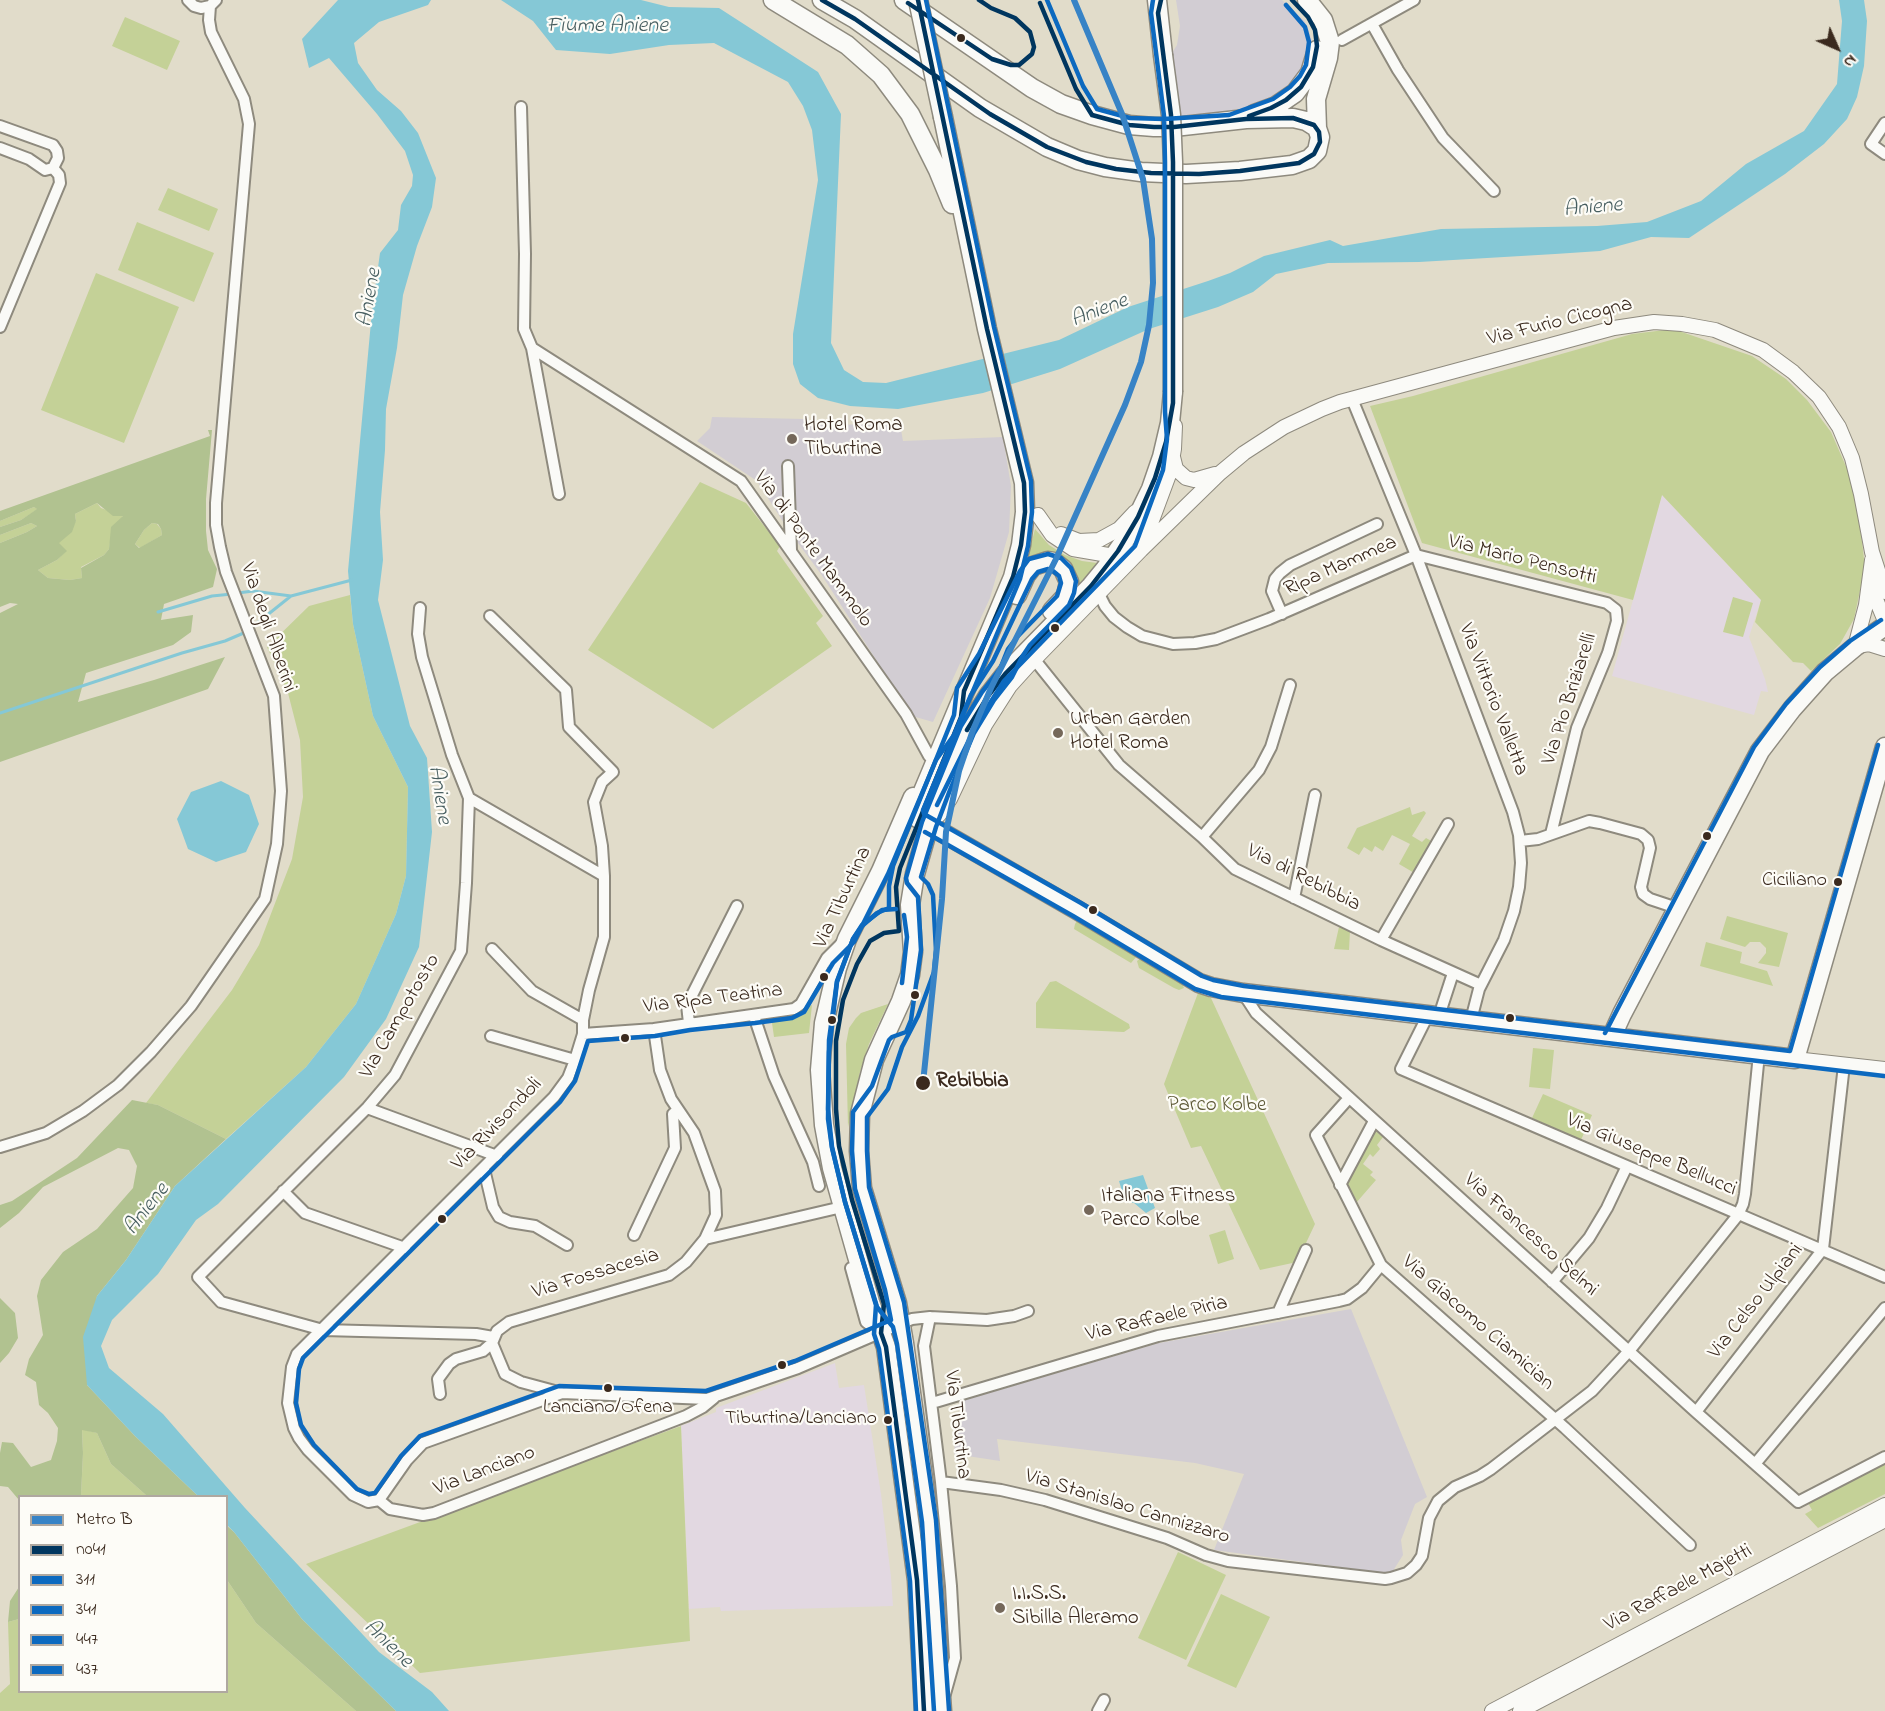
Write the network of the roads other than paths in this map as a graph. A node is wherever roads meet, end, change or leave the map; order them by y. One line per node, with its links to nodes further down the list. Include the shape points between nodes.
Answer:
1 (188, 0): 9 (street, via 197,7)
2 (773, 0): 22 (main road, via 854,49 896,93 938,170)
3 (822, 0): 17 (main road, via 990,114 1047,147 1095,165 1186,174 1285,166 1304,161 1317,151)
4 (904, 0): 14 (main road, via 1032,88 1076,110 1141,127)
5 (918, 0): 22 (main road, bridge)
6 (1292, 0): 14 (main road, via 1316,32 1317,50 1310,73 1282,103)
7 (1307, 0): 17 (main road, via 1323,20 1329,42 1316,99)
8 (1414, 0): 11 (street)
9 (213, 3): 93 (street, Via degli Alberini, via 211,32 244,99 249,124 216,503 218,536 226,572 274,696 281,791 277,844 265,899 191,1006 151,1052 118,1085 83,1111 46,1133)
10 (1159, 4): 26 (main road, bridge, via 1173,162)
11 (1372, 24): 12 (street); 21 (street, via 1443,138)
12 (1342, 40)
13 (521, 107): 24 (street, via 524,329)
14 (1231, 122): 17 (main road, via 1293,118)
15 (1885, 123): 19 (street, via 1871,144)
16 (0, 126): 20 (street, via 53,145 58,158)
17 (1317, 128)
18 (0, 148): 20 (street, via 43,169)
19 (1885, 153)
20 (53, 168): 23 (street, via 60,175 60,183)
21 (1494, 191)
22 (974, 265): 30 (main road, Via Tiburtina)
23 (0, 327)
24 (532, 348): 31 (street); 35 (street, Via di Ponte Mammolo, via 741,481)
25 (1352, 399): 29 (street, Via Furio Cicogna, via 1284,427); 37 (street, Via Furio Cicogna, via 1614,328 1654,322 1715,330 1763,350 1819,397 1839,427 1852,458); 38 (street, Via Vittorio Valletta)
26 (1172, 412): 27 (street); 32 (main road, via 1162,457)
27 (1173, 457): 29 (street, Via Furio Cicogna, via 1176,469 1190,480); 36 (street)
28 (788, 466): 35 (street)
29 (1220, 473): 36 (street, Via Furio Cicogna)
30 (1024, 483): 33 (street); 54 (main road, Via Tiburtina, via 1024,520 1016,567)
31 (559, 494)
32 (1146, 499): 33 (street, via 1119,529 1095,541 1065,537); 39 (main road)
33 (1038, 515): 39 (street, via 1065,545)
34 (1377, 524): 45 (street, Ripa Mammea, via 1280,573 1272,591)
35 (790, 550): 57 (street, Via di Ponte Mammolo, via 906,714)
36 (1141, 550): 39 (street); 42 (street)
37 (1872, 552): 40 (street, Via Furio Cicogna); 41 (street, Via Furio Cicogna)
38 (1416, 555): 44 (street, Via Mario Pensotti, via 1606,603); 45 (street, Ripa Mammea); 64 (street, Via Vittorio Valletta, via 1514,812)
39 (1114, 556): 52 (main road, via 1091,586)
40 (1869, 583): 47 (street, Via Furio Cicogna); 49 (street, Via Furio Cicogna)
41 (1885, 592)
42 (1099, 594): 45 (street, Ripa Mammea, via 1108,610 1127,627 1150,639 1173,644 1216,639); 51 (street)
43 (420, 608): 59 (street, Via Campotosto, via 418,634 422,657)
44 (1616, 610): 62 (street, Via Pio Briziarelli, via 1608,653 1577,728)
45 (1282, 614)
46 (490, 616): 65 (street, Via Rivisondoli, via 566,690 569,727 613,772 602,782 594,802)
47 (1885, 621)
48 (1885, 626): 49 (main road)
49 (1855, 647): 50 (street, via 1872,644); 68 (main road, via 1814,683 1765,744)
50 (1885, 649)
51 (1034, 659): 61 (street, via 990,716 950,799); 63 (street, Via di Rebibbia, via 1119,765)
52 (1006, 673): 54 (main road, via 1024,640 1066,596 1068,577 1054,562 1038,563 1030,569 978,673); 61 (main road, via 967,730)
53 (1290, 685): 63 (street, via 1259,770)
54 (964, 690): 55 (main road, Via Tiburtina)
55 (947, 732): 57 (main road, Via Tiburtina); 61 (main road, Via Tiburtina, via 915,811)
56 (1885, 747): 85 (main road)
57 (929, 756): 69 (main road, Via Tiburtina, via 881,871)
58 (1315, 795): 66 (street)
59 (469, 798): 65 (street); 90 (street, Via Campotosto, via 461,951 394,1075)
60 (1448, 824): 70 (street)
61 (929, 825): 74 (main road, via 1199,983); 115 (main road, Via Tiburtina, via 913,879 910,975 877,1052 860,1114 864,1194)
62 (1551, 834): 64 (street); 68 (street, via 1589,822 1644,836 1650,848 1642,894)
63 (1202, 837): 66 (street, Via di Rebibbia, via 1235,869)
64 (1520, 841): 73 (street, Via Vittorio Valletta, via 1520,881 1514,911)
65 (604, 876): 77 (street, Via Rivisondoli, via 604,937)
66 (1294, 898): 70 (street, Via di Rebibbia)
67 (737, 906): 79 (street, via 687,1005)
68 (1677, 908): 83 (main road)
69 (847, 939): 76 (street, Via Ripa Teatina, via 827,958 798,1007); 100 (main road, Via Tiburtina, via 824,1023 820,1070 828,1154)
70 (1381, 940): 72 (street, Via di Rebibbia)
71 (492, 949): 77 (street, via 532,991)
72 (1453, 974): 73 (street, Via di Rebibbia); 75 (street)
73 (1481, 985): 78 (street, Via Vittorio Valletta)
74 (1243, 993): 75 (main road); 89 (street, Via Francesco Selmi, via 1256,1013)
75 (1434, 1015): 78 (main road); 95 (street, Via Giuseppe Bellucci, via 1401,1069)
76 (754, 1016): 79 (street, Via Ripa Teatina); 98 (street)
77 (583, 1020): 81 (street, Via Rivisondoli)
78 (1471, 1020): 83 (main road)
79 (689, 1023): 80 (street, Via Ripa Teatina)
80 (654, 1029): 81 (street, Via Ripa Teatina); 91 (street, Via Fossacesia, via 660,1070)
81 (584, 1034): 86 (street, Via Rivisondoli)
82 (491, 1036): 86 (street)
83 (1612, 1036): 84 (main road)
84 (1759, 1054): 85 (main road); 101 (street, via 1745,1194)
85 (1795, 1059): 87 (street)
86 (575, 1060): 94 (street, Via Rivisondoli, via 554,1097)
87 (1844, 1065): 88 (street); 107 (street, Via Celso Ulpiani)
88 (1885, 1069)
89 (1349, 1098): 92 (street, Via Francesco Selmi); 97 (street, Via Giacomo Ciamician, via 1316,1135)
90 (367, 1108): 94 (street); 99 (street, Via Campotosto)
91 (678, 1110): 102 (street, via 673,1114 675,1148); 103 (street, Via Fossacesia, via 694,1133 715,1191 716,1215)
92 (1374, 1121): 97 (street); 110 (street, Via Francesco Selmi)
93 (0, 1147)
94 (497, 1156): 96 (street, Via Rivisondoli)
95 (1627, 1166): 101 (street, Via Giuseppe Bellucci); 110 (street, via 1590,1238)
96 (484, 1169): 104 (street, via 493,1207 500,1217 542,1229); 105 (street, Via Rivisondoli)
97 (1340, 1185): 108 (street, Via Giacomo Ciamician)
98 (819, 1186)
99 (283, 1191): 105 (street, via 305,1213); 116 (street, Via Campotosto, via 198,1277 221,1302)
100 (842, 1207): 103 (street); 117 (main road, Via Tiburtina)
101 (1738, 1215): 107 (street, Via Giuseppe Bellucci); 119 (street, Via Stanislao Cannizzaro)
102 (634, 1235)
103 (705, 1239): 118 (street, Via Fossacesia, via 669,1275 518,1319 502,1327)
104 (567, 1245)
105 (405, 1248): 116 (street, Via Rivisondoli)
106 (1306, 1250): 113 (street)
107 (1823, 1250): 109 (street, Via Giuseppe Bellucci); 124 (street, Via Celso Ulpiani)
108 (1381, 1265): 113 (street, Via Raffaele Piria, via 1347,1299); 125 (street, Via Giacomo Ciamician)
109 (1885, 1277)
110 (1552, 1282): 119 (street, Via Francesco Selmi)
111 (1885, 1308): 127 (street)
112 (1028, 1311): 114 (street, Via Lanciano, via 987,1320)
113 (1278, 1313): 123 (street, Via Raffaele Piria, via 1158,1336)
114 (930, 1317): 115 (street, Via Lanciano); 123 (street, Via Tiburtina, via 924,1346)
115 (900, 1324): 117 (street, Via Lanciano); 134 (main road, Via Tiburtina, via 929,1521)
116 (323, 1330): 118 (street, via 476,1334); 129 (street, Via Rivisondoli, via 297,1354 292,1367 288,1403 294,1428 308,1450 353,1495 368,1502)
117 (881, 1333): 122 (street, Via Lanciano); 134 (main road, Via Tiburtina)
118 (492, 1340): 120 (street, via 505,1374); 121 (street, Via Fossacesia, via 483,1351 449,1364 438,1379)
119 (1629, 1351): 124 (street, Via Francesco Selmi); 125 (street, Via Stanislao Cannizzaro, via 1587,1396)
120 (562, 1393): 122 (street, Via Lanciano, via 701,1400); 129 (street, Via Lanciano, via 423,1443)
121 (440, 1394)
122 (716, 1397): 129 (street, Via Lanciano, via 686,1416 434,1513 390,1509)
123 (932, 1403): 128 (street, Via Tiburtina)
124 (1696, 1412): 127 (street, Via Francesco Selmi)
125 (1556, 1419): 128 (street, Via Stanislao Cannizzaro, via 1486,1473 1442,1497 1430,1513 1425,1548 1418,1563 1407,1573 1388,1579 1221,1559 1045,1500); 132 (street, Via Giacomo Ciamician)
126 (1885, 1457): 127 (street, Via Francesco Selmi, via 1798,1502)
127 (1755, 1464)
128 (941, 1482): 134 (street, Via Tiburtina, via 955,1658)
129 (379, 1500)
130 (1885, 1505): 136 (street, Via Raffaele Majetti)
131 (1885, 1520): 137 (street, Via Raffaele Majetti)
132 (1690, 1545)
133 (1104, 1700): 135 (street)
134 (936, 1710)
135 (1098, 1711)
136 (1492, 1711)
137 (1520, 1711)

